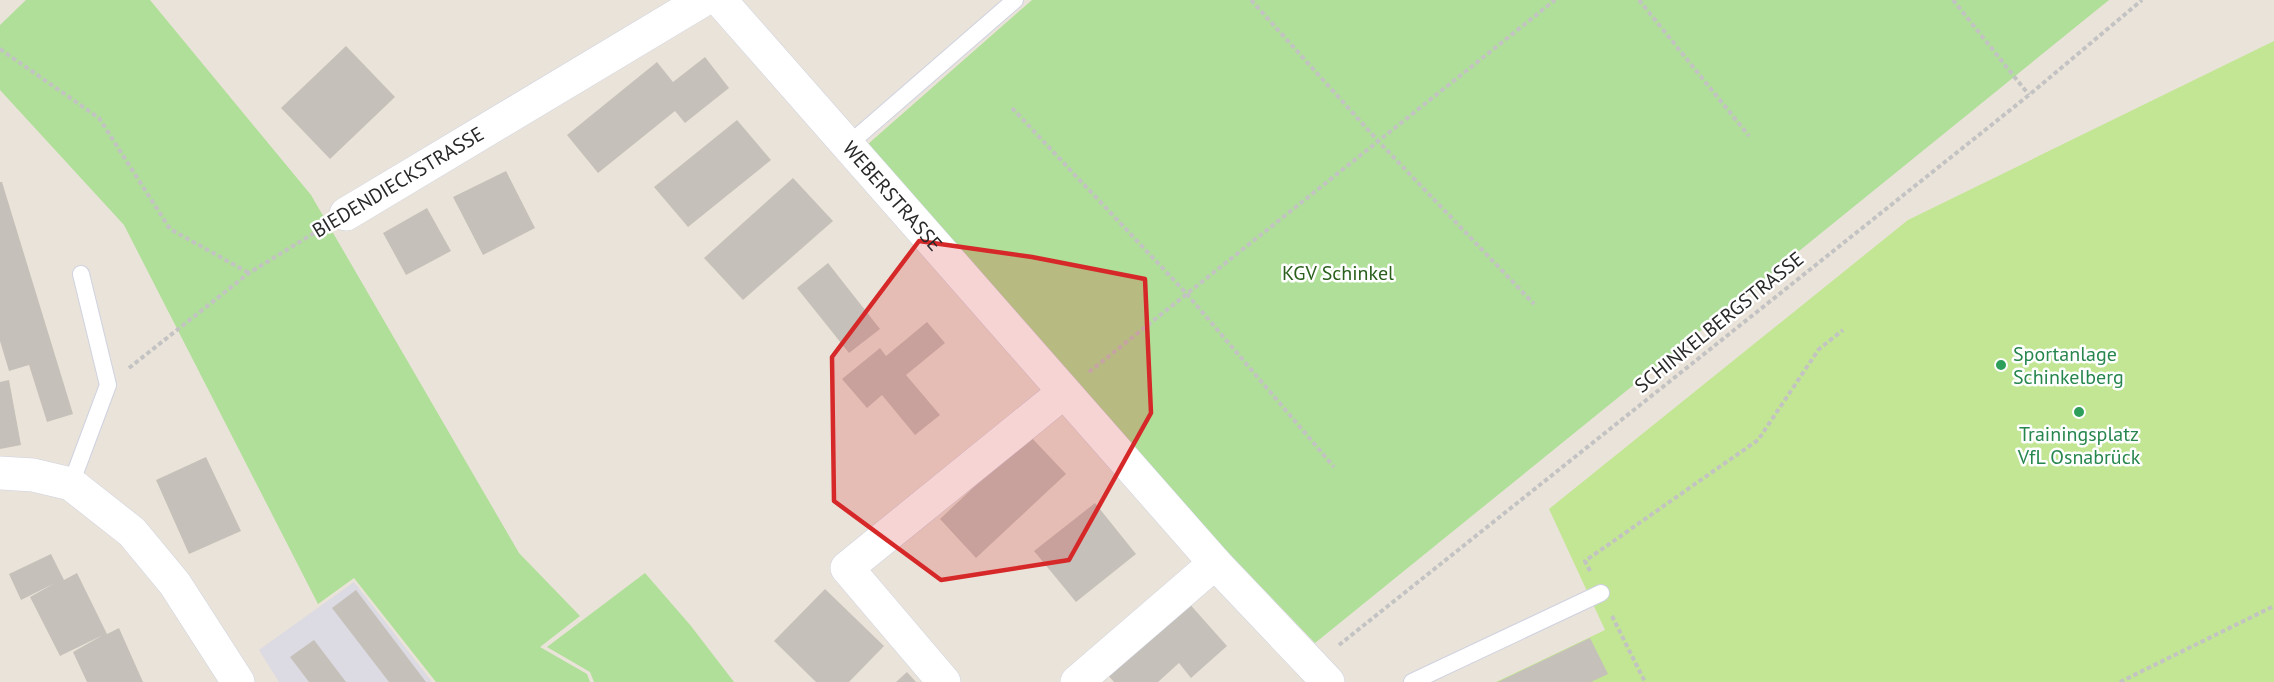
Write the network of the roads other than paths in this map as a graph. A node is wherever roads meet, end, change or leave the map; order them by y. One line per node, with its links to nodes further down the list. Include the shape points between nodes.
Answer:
1 (703, 0): 5 (street, BIEDENDIECKSTRASSE)
2 (720, 0): 4 (street, WEBERSTRASSE)
3 (1015, 0): 4 (lane)
4 (849, 144): 7 (street, WEBERSTRASSE)
5 (346, 214)
6 (81, 274): 9 (lane, via 108,385)
7 (1064, 392): 10 (street, WEBERSTRASSE); 14 (street, via 847,568)
8 (0, 473): 9 (street, via 33,475)
9 (71, 484): 13 (street, via 132,532 175,584)
10 (1215, 563): 12 (street, WEBERSTRASSE); 15 (street)
11 (1601, 593): 16 (lane)
12 (1321, 674)
13 (238, 682)
14 (944, 682)
15 (1077, 682)
16 (1412, 682)

